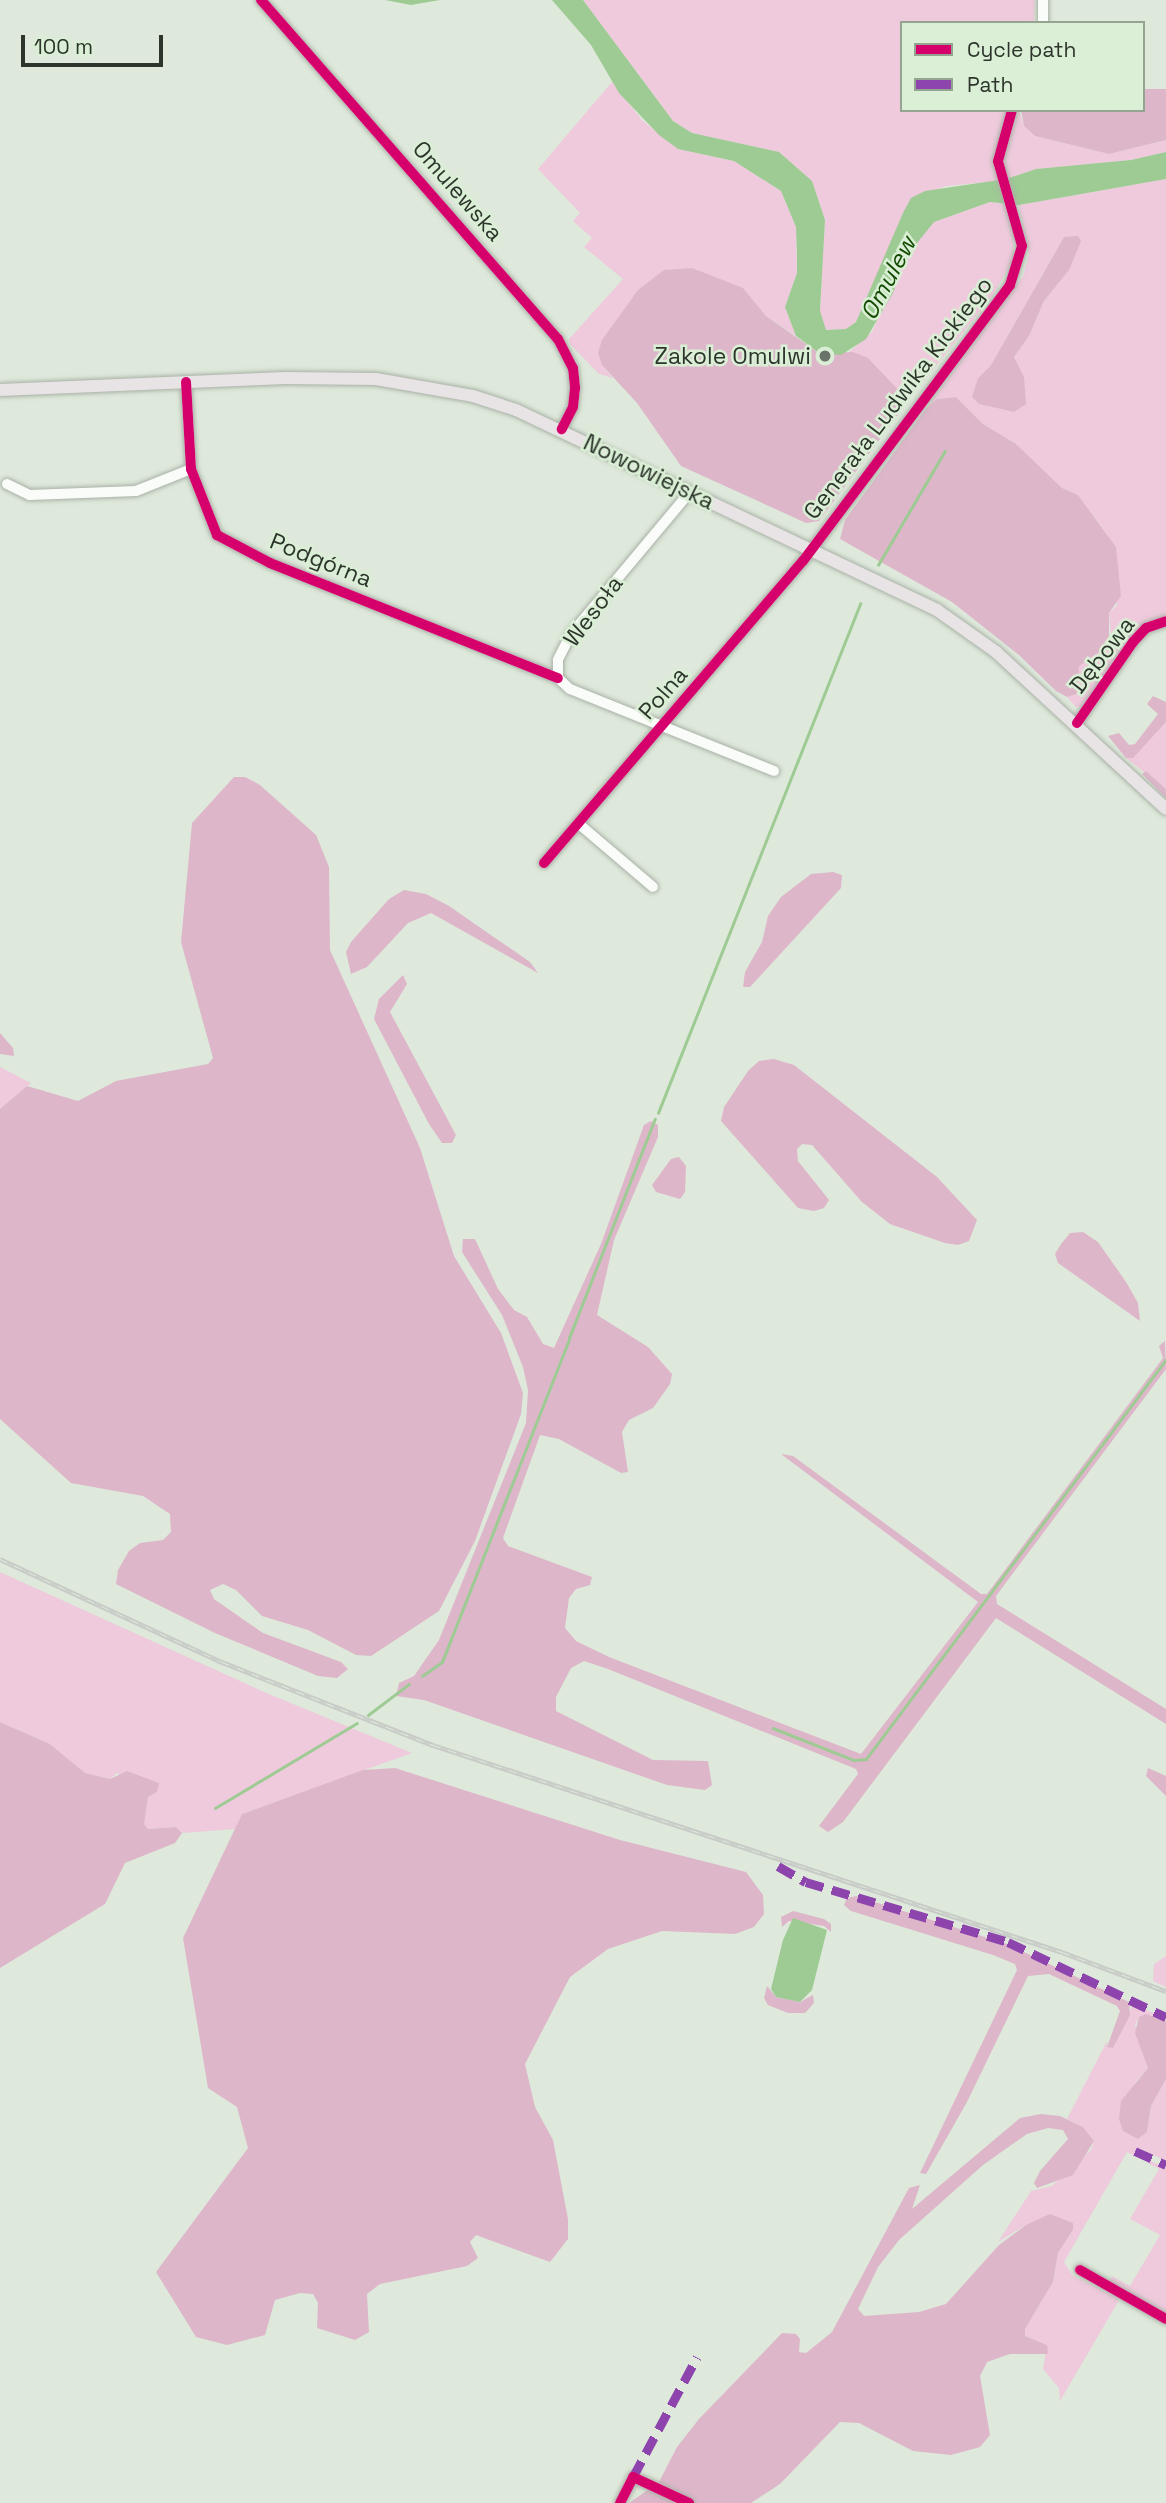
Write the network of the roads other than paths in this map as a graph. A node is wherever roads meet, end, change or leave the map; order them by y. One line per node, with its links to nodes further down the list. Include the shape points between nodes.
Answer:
1 (261, 0): 7 (street, Omulewska, via 558,339 573,368 575,387 573,407)
2 (1043, 0): 3 (street)
3 (1043, 21)
4 (1011, 112): 11 (street, Generała Ludwika Kickiego, via 999,148 1001,176 1022,246 1010,285)
5 (186, 382): 6 (main road, Nowowiejska); 7 (main road, Nowowiejska, via 323,377 399,381 472,396); 8 (street, Podgórna)
6 (0, 390)
7 (562, 429): 10 (main road, Nowowiejska)
8 (191, 469): 9 (street, via 136,491 30,495); 13 (street, Podgórna, via 207,519 217,535 234,546)
9 (7, 484)
10 (689, 493): 11 (main road, Nowowiejska); 13 (street, Wesoła, via 571,634 558,660)
11 (812, 549): 14 (main road, Nowowiejska, via 966,628); 15 (street, Polna)
12 (1166, 621): 14 (street, Dębowa, via 1146,628 1133,642)
13 (558, 678): 15 (street, Wesoła, via 570,689)
14 (1077, 723): 17 (main road, Nowowiejska)
15 (664, 724): 16 (street, Wesoła); 18 (street, Polna)
16 (774, 771)
17 (1166, 809)
18 (579, 824): 19 (street, Polna); 20 (street)
19 (544, 863)
20 (653, 887)
21 (1080, 2270): 22 (street)
22 (1166, 2319)
23 (620, 2503): 24 (street, via 633,2477)
24 (689, 2503)

